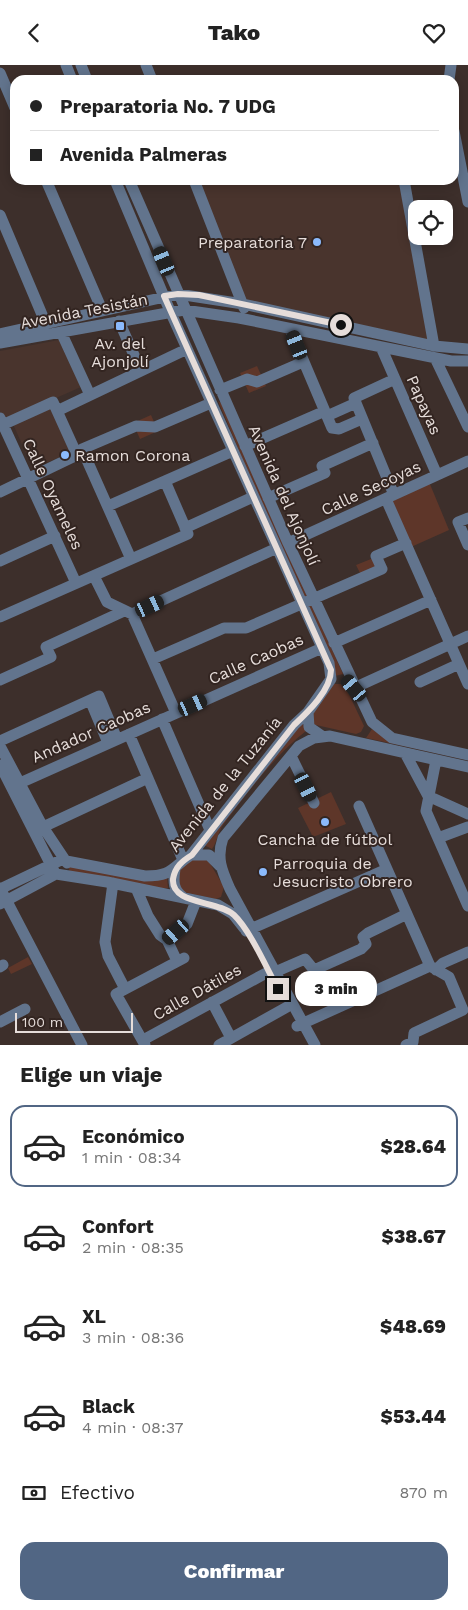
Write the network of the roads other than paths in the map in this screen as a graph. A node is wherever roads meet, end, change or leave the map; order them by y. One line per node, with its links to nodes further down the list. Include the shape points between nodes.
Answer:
1 (0, 73): 2 (street)
2 (10, 96)
3 (459, 173): 9 (street)
4 (48, 185): 14 (street)
5 (116, 185): 12 (street, Avenida del Ajonjolí)
6 (132, 185): 11 (street, Avenida del Ajonjolí)
7 (196, 185): 13 (street)
8 (405, 185): 24 (street)
9 (468, 202)
10 (0, 215): 19 (street)
11 (178, 294): 12 (street, Avenida Tesistán); 13 (street, Avenida Tesistán); 15 (street, Avenida del Ajonjolí)
12 (164, 296): 14 (street, Avenida Tesistán); 16 (street, Avenida del Ajonjolí)
13 (244, 304): 17 (street); 24 (street, Avenida Tesistán)
14 (102, 310): 19 (street, Avenida Tesistán)
15 (184, 310): 16 (street, Avenida Tesistán); 17 (street, Avenida Tesistán); 34 (street, Avenida del Ajonjolí)
16 (170, 311): 18 (street, Avenida Tesistán); 26 (street, Avenida del Ajonjolí)
17 (239, 318): 20 (street, Avenida Tesistán)
18 (119, 321): 21 (street, Avenida Tesistán); 32 (street)
19 (46, 324): 22 (street, Avenida Tesistán)
20 (290, 329): 25 (street, Avenida Tesistán); 30 (street)
21 (61, 332): 23 (street, Avenida Tesistán); 35 (street)
22 (0, 334)
23 (0, 343)
24 (429, 344): 27 (street, Avenida Tesistán); 28 (street)
25 (381, 347): 28 (street, Avenida Tesistán); 33 (street, Papayas)
26 (187, 349): 32 (street); 38 (street, Avenida del Ajonjolí)
27 (468, 349)
28 (422, 356): 29 (street, Avenida Tesistán)
29 (435, 358): 31 (street, Avenida Tesistán); 43 (street)
30 (304, 361): 34 (street, via 258,381 247,379); 40 (street)
31 (468, 361)
32 (141, 371): 35 (street)
33 (395, 379): 36 (street); 49 (street, Papayas)
34 (220, 390): 37 (street, Avenida del Ajonjolí)
35 (90, 395): 39 (street)
36 (355, 400): 40 (street); 41 (street)
37 (226, 404): 38 (street); 45 (street, Avenida del Ajonjolí)
38 (213, 406): 46 (street, Avenida del Ajonjolí); 47 (street, via 155,427 136,426)
39 (55, 407): 42 (street); 47 (street)
40 (326, 413): 41 (street, via 332,428 339,429); 45 (street)
41 (362, 419): 44 (street)
42 (1, 423): 50 (street, Calle Oyameles)
43 (468, 427)
44 (373, 443): 54 (street); 55 (street, via 322,466 325,473)
45 (245, 446): 55 (street, Avenida del Ajonjolí)
46 (233, 451): 51 (street); 53 (street, Avenida del Ajonjolí)
47 (80, 452): 50 (street); 56 (street)
48 (468, 461): 49 (street, Calle Secoyas)
49 (438, 475): 54 (street, Calle Secoyas)
50 (28, 478): 52 (street); 59 (street, Calle Oyameles)
51 (165, 481): 56 (street); 58 (street)
52 (0, 492)
53 (254, 497): 58 (street); 62 (street, Avenida del Ajonjolí)
54 (390, 497): 60 (street); 62 (street, Calle Secoyas)
55 (268, 498): 62 (street, Avenida del Ajonjolí)
56 (108, 506): 63 (street)
57 (463, 520): 61 (street)
58 (185, 528): 63 (street, via 188,534)
59 (55, 536): 64 (street); 66 (street, Calle Oyameles)
60 (406, 543): 67 (street, via 376,555 382,569); 68 (street)
61 (468, 545)
62 (282, 546): 67 (street, Avenida del Ajonjolí); 69 (street, Avenida del Ajonjolí); 70 (street, Calle Secoyas)
63 (131, 559): 65 (street)
64 (0, 561)
65 (94, 575): 66 (street); 70 (street, via 107,602)
66 (76, 583): 71 (street)
67 (314, 599): 69 (street); 73 (street, Avenida del Ajonjolí)
68 (431, 600): 73 (street); 74 (street)
69 (302, 604): 75 (street, Avenida del Ajonjolí); 76 (street, via 246,627 224,627)
70 (128, 613): 76 (street); 79 (street, Calle Secoyas, via 46,647 50,657)
71 (0, 617)
72 (468, 636): 74 (street)
73 (334, 643): 82 (street, Avenida del Ajonjolí)
74 (450, 644): 77 (street); 82 (street)
75 (322, 648): 78 (street, Avenida del Ajonjolí, via 329,663); 84 (street, Calle Caobas)
76 (153, 659): 84 (street)
77 (459, 664): 80 (street); 81 (street)
78 (331, 679): 82 (street, via 347,680); 83 (street, Avenida de la Tuzanía)
79 (0, 680)
80 (420, 682)
81 (468, 683)
82 (354, 688): 86 (street)
83 (308, 712): 88 (street, via 309,727); 106 (street, Avenida de la Tuzanía)
84 (176, 713): 85 (street, Andador Caobas)
85 (162, 719): 87 (street, Andador Caobas); 106 (street)
86 (372, 722): 91 (street, via 372,736); 94 (street, via 392,738)
87 (129, 734): 90 (street, Andador Caobas); 99 (street)
88 (322, 736): 91 (street); 95 (street, Avenida de la Tuzanía, via 306,741)
89 (0, 741): 90 (street, via 94,698)
90 (113, 741): 100 (street, Andador Caobas)
91 (360, 743): 93 (street)
92 (0, 746): 100 (street)
93 (405, 753): 96 (street); 101 (street)
94 (468, 755)
95 (291, 756): 102 (street); 111 (street, Avenida de la Tuzanía, via 223,839 218,856)
96 (436, 760): 98 (street); 101 (street)
97 (0, 765): 112 (street)
98 (468, 767)
99 (148, 778): 105 (street); 110 (street)
100 (20, 783): 105 (street)
101 (428, 795): 104 (street); 108 (street, via 426,811)
102 (314, 803)
103 (359, 806): 113 (street)
104 (468, 814)
105 (43, 827): 109 (street)
106 (208, 827): 110 (street, Avenida de la Tuzanía)
107 (468, 827): 108 (street)
108 (438, 839): 116 (street)
109 (67, 860): 110 (street, Avenida de la Tuzanía, via 158,876); 112 (street); 114 (street)
110 (183, 860): 111 (street, via 209,855); 120 (street, via 174,885)
111 (220, 866): 119 (street, Avenida de la Tuzanía)
112 (54, 869): 114 (street); 118 (street); 122 (street)
113 (387, 869): 125 (street); 126 (street)
114 (69, 875): 115 (street)
115 (113, 883): 117 (street); 131 (street, via 106,942)
116 (464, 887): 124 (street)
117 (136, 888): 120 (street); 127 (street, via 148,915 160,935)
118 (0, 889): 122 (street)
119 (230, 889): 123 (street, via 227,899); 126 (street, Avenida de la Tuzanía)
120 (184, 898): 121 (street)
121 (196, 901): 123 (street); 127 (street, via 187,924)
122 (3, 903): 139 (street)
123 (218, 905): 126 (street, via 234,914)
124 (468, 906)
125 (407, 914): 129 (street); 130 (street, Calle Dátiles, via 368,933 363,937 366,944 361,949 314,970 304,959)
126 (249, 930): 130 (street)
127 (167, 940): 131 (street, via 181,959)
128 (468, 952): 129 (street)
129 (433, 968): 136 (street); 143 (street, via 449,977 463,1010 414,1033 413,1042)
130 (272, 972): 132 (street, Calle Dátiles); 133 (street); 136 (street)
131 (121, 992): 138 (street)
132 (212, 1002): 137 (street); 138 (street, Calle Dátiles)
133 (287, 1007): 136 (street); 137 (street)
134 (25, 1009): 135 (street)
135 (0, 1022)
136 (300, 1025): 141 (street); 142 (street)
137 (232, 1038): 140 (street)
138 (144, 1043)
139 (82, 1045)
140 (219, 1045)
141 (308, 1045)
142 (315, 1045)
143 (406, 1045)

